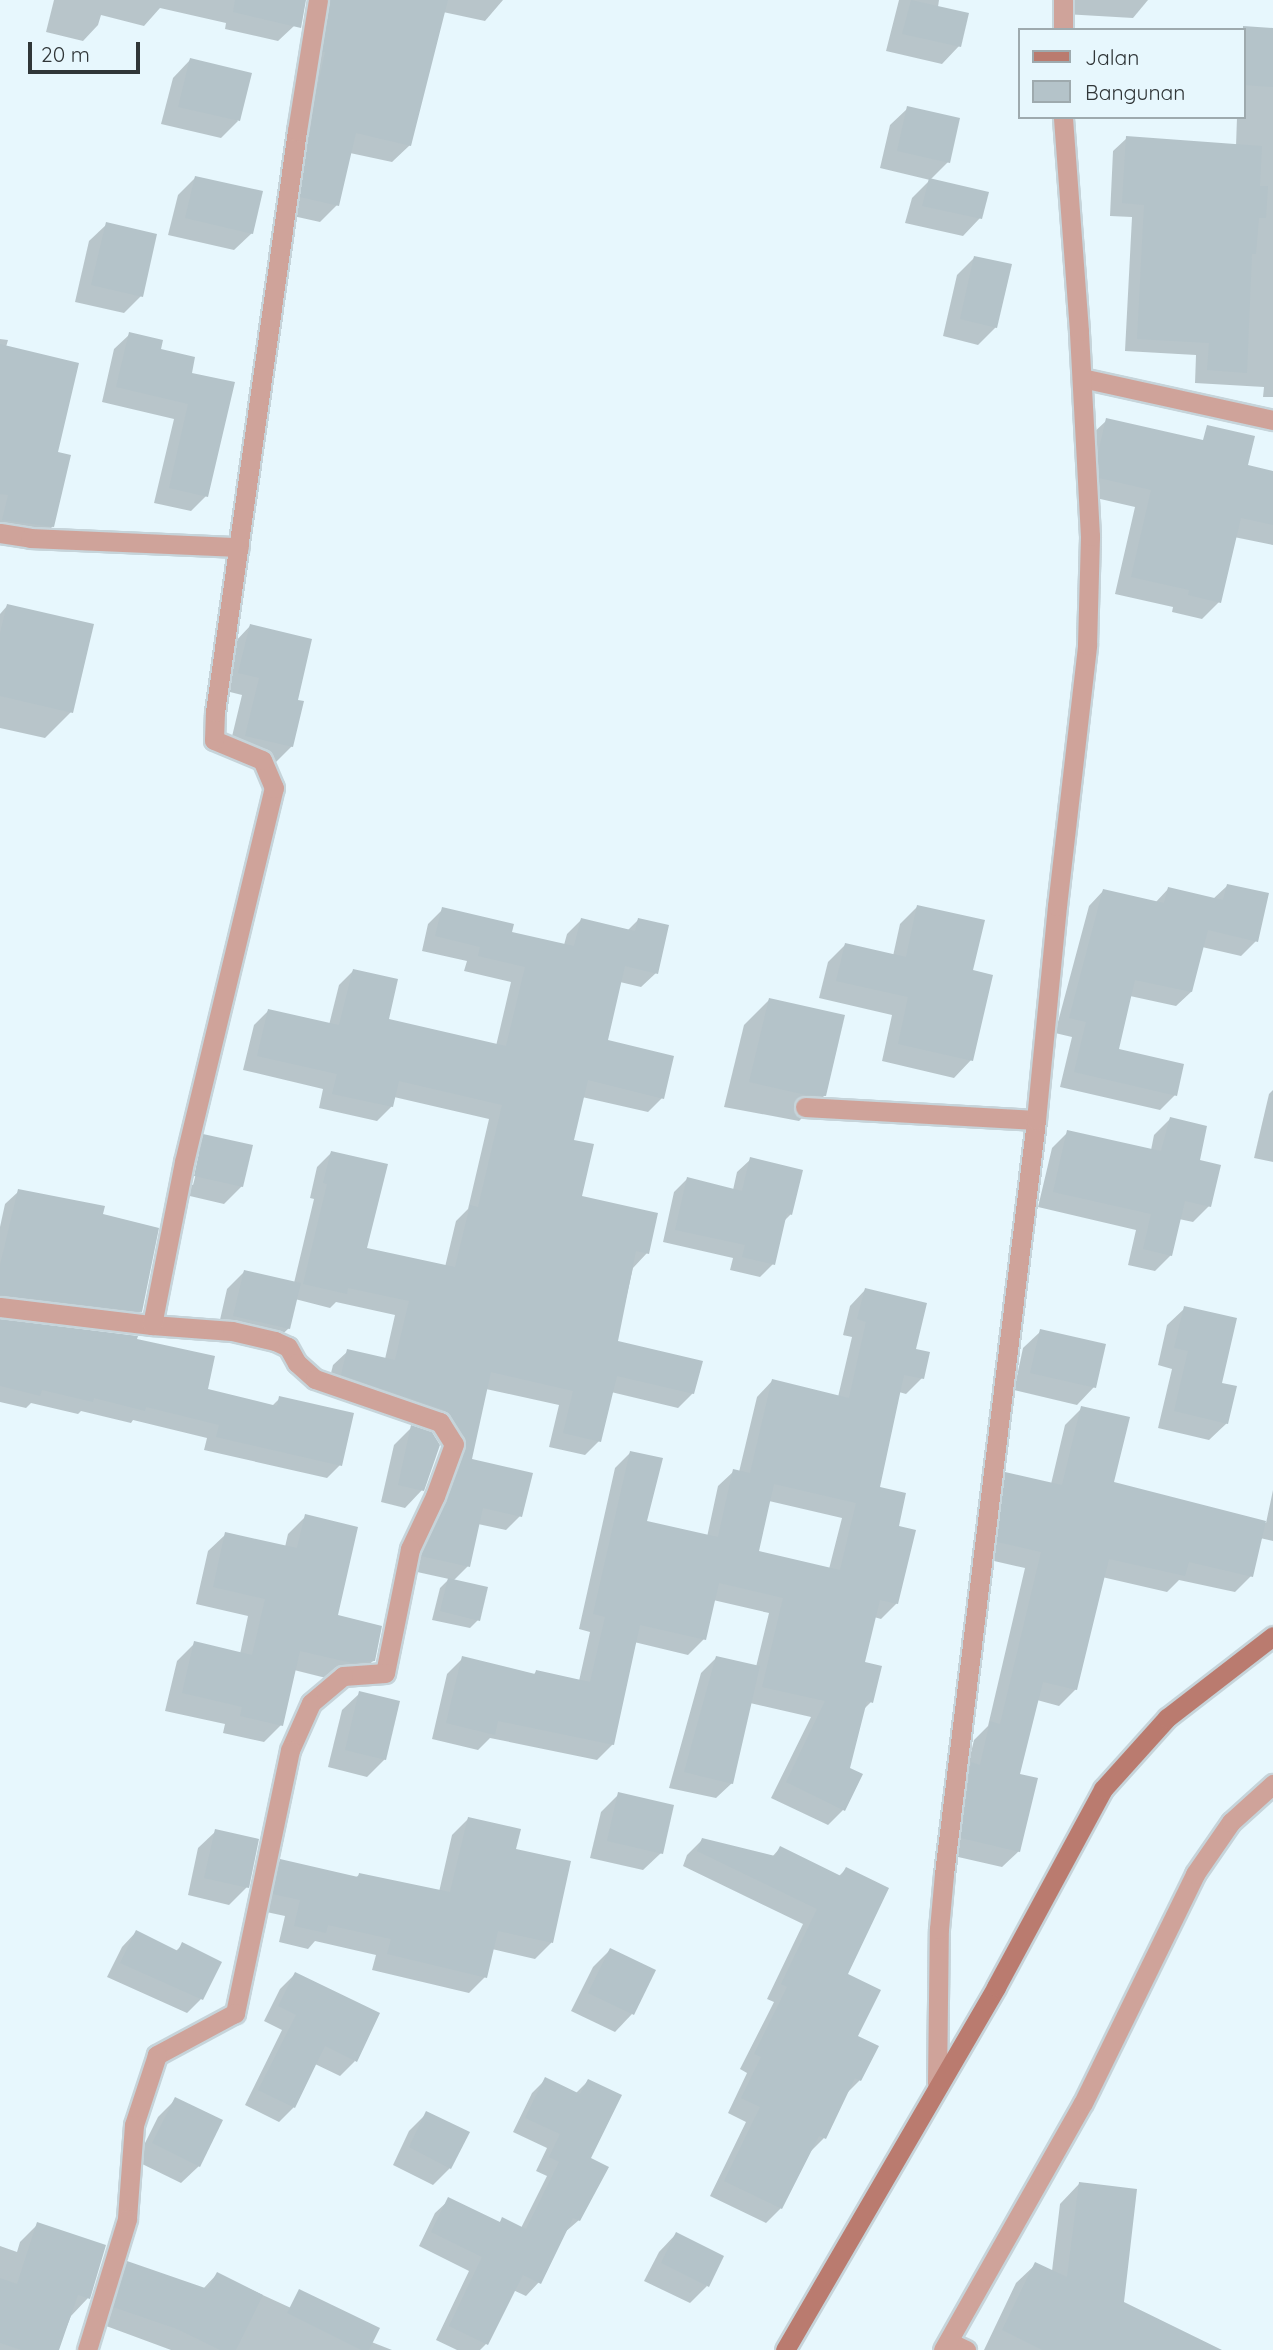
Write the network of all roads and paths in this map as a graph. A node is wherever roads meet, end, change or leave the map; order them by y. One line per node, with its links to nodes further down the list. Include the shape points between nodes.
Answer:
1 (318, 0): 8 (street)
2 (1063, 0): 3 (street)
3 (1063, 28)
4 (1063, 119): 5 (street)
5 (1082, 378): 6 (street); 10 (street, via 1090,536 1087,645)
6 (1273, 420)
7 (0, 533): 8 (street)
8 (239, 547): 12 (street, via 214,740 262,760 274,788 184,1162)
9 (805, 1107): 10 (street)
10 (1036, 1120): 15 (street, via 940,1915)
11 (0, 1307): 12 (street)
12 (152, 1325): 17 (street, via 232,1331 275,1341 288,1347 315,1379 440,1422 454,1444 410,1549 385,1673 343,1676 311,1703 290,1750 235,2013 157,2055 134,2125 127,2219)
13 (1273, 1636): 15 (main road, via 1167,1718 1103,1789 996,1986)
14 (1273, 1784): 16 (street, via 1231,1822 1195,1874 1083,2103)
15 (937, 2083): 18 (main road)
16 (953, 2347)
17 (86, 2350)
18 (785, 2350)

